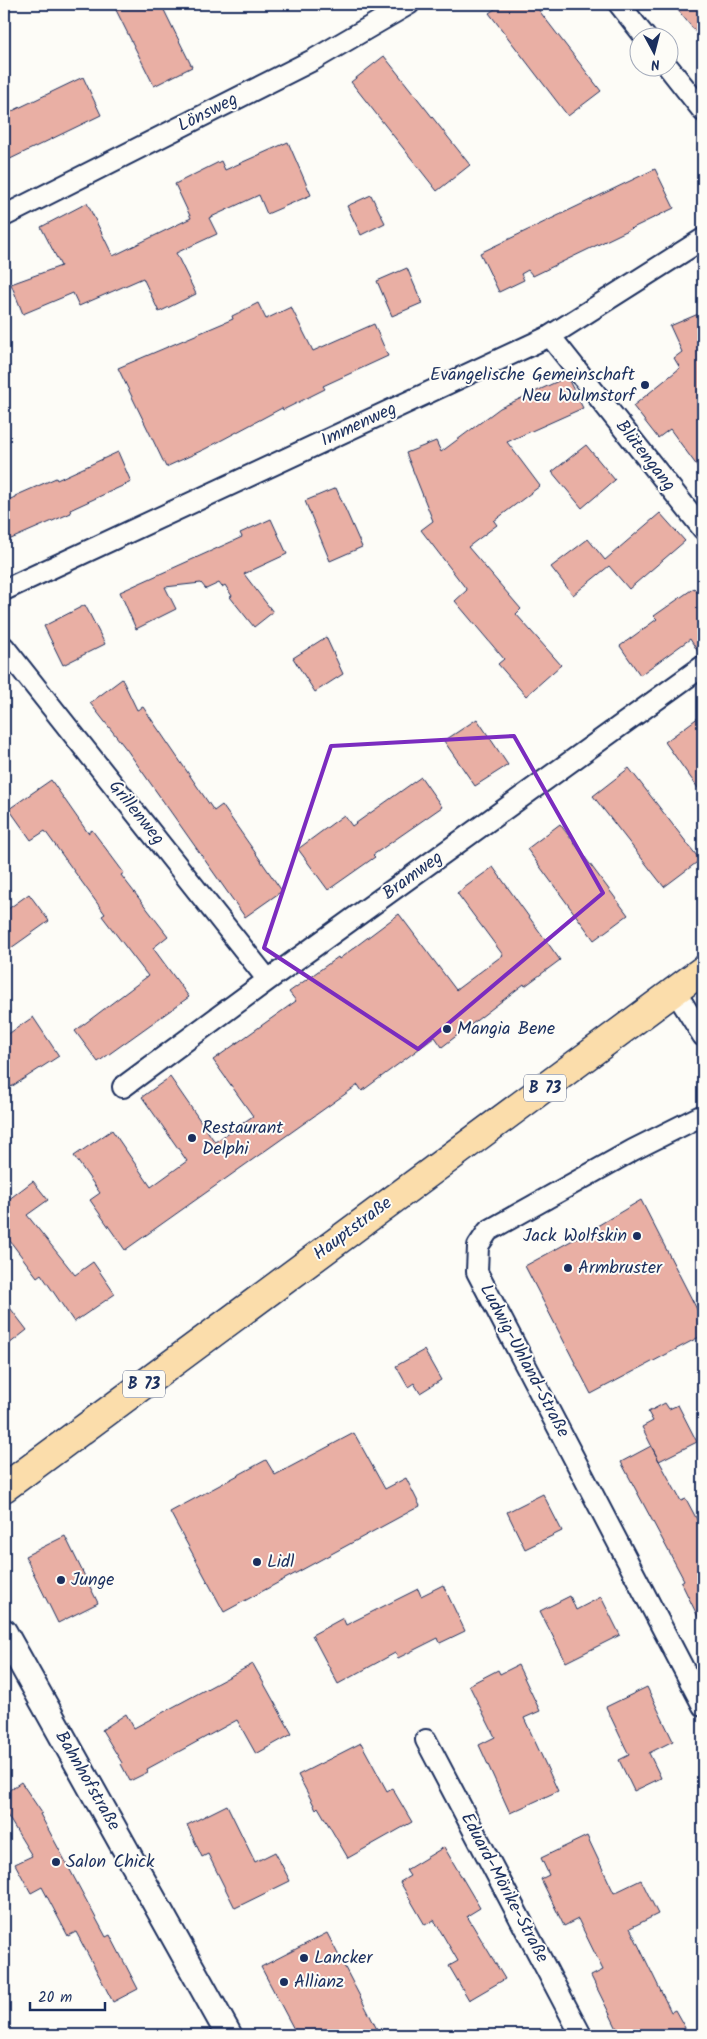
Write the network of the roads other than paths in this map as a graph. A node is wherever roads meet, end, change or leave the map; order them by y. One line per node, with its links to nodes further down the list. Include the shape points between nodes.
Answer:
1 (409, 4): 6 (street, Lönsweg, via 313,60)
2 (619, 4): 3 (street)
3 (638, 28)
4 (677, 78): 5 (street)
5 (703, 111)
6 (4, 216)
7 (703, 239): 8 (street, Immenweg)
8 (550, 336): 9 (street, Blütengang); 10 (street, Immenweg)
9 (703, 530)
10 (4, 590)
11 (4, 647): 14 (street, Grillenweg)
12 (703, 666): 14 (street, Bramweg)
13 (703, 970): 15 (main road, Hauptstraße / B 73)
14 (268, 980): 17 (street, Bramweg)
15 (675, 991): 16 (street); 19 (main road, Hauptstraße / B 73)
16 (703, 1036)
17 (123, 1086)
18 (703, 1115): 21 (street, Ludwig-Uhland-Straße, via 488,1231 478,1246 477,1272)
19 (4, 1488)
20 (4, 1632): 23 (street, Bahnhofstraße)
21 (703, 1706)
22 (426, 1740): 24 (street, Eduard-Mörike-Straße)
23 (229, 2035)
24 (581, 2035)

